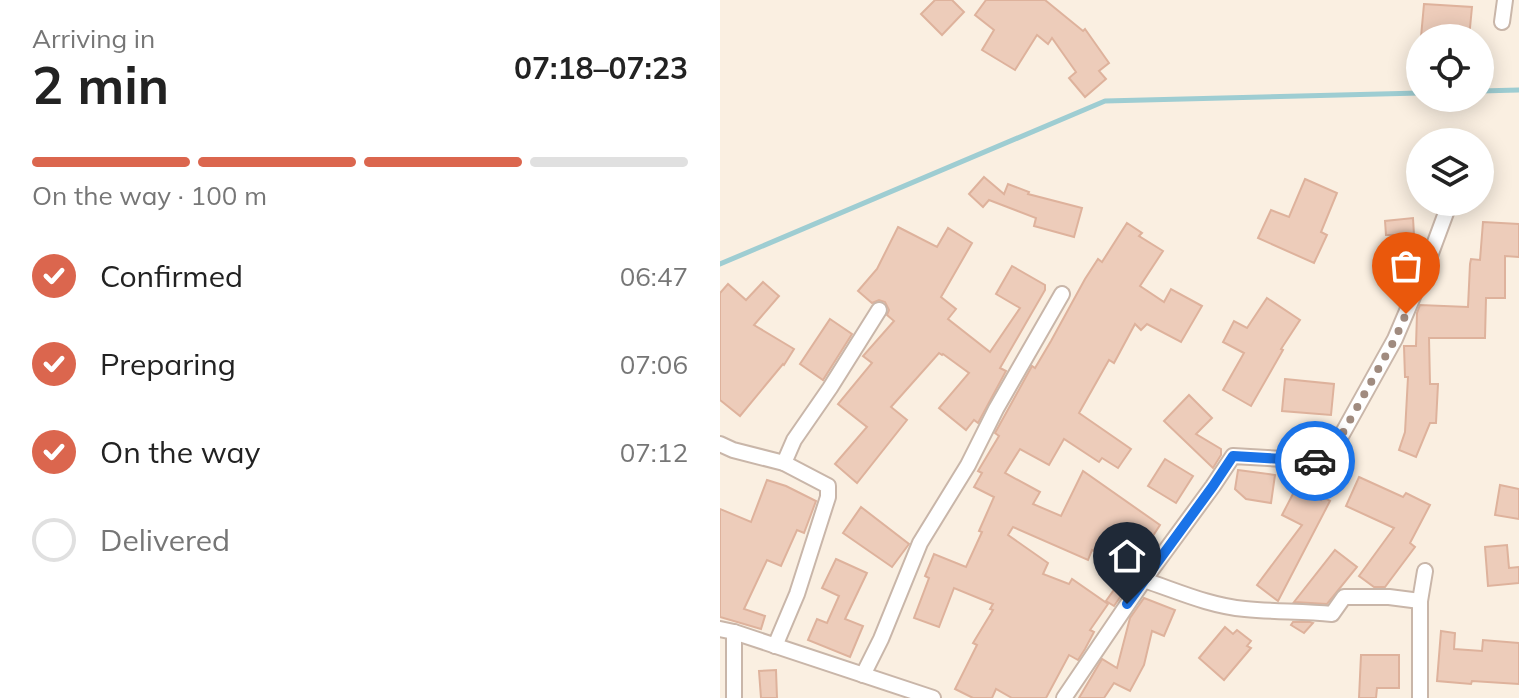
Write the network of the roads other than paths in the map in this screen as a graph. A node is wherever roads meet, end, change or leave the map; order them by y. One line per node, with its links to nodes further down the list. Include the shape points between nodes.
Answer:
1 (1505, 0): 2 (street)
2 (1502, 22)
3 (1444, 216): 9 (street, via 1395,339 1330,456 1318,461 1233,456)
4 (1062, 294): 13 (street, via 920,543)
5 (879, 310): 7 (street)
6 (720, 444): 7 (street)
7 (784, 463): 12 (street, via 828,486 828,497)
8 (1425, 571): 10 (street)
9 (1144, 580): 10 (street, via 1243,609 1332,614 1344,597); 16 (street)
10 (1420, 601): 17 (street)
11 (727, 630): 12 (street); 14 (street)
12 (775, 646): 13 (street)
13 (863, 675): 15 (street)
14 (734, 698)
15 (933, 698)
16 (1064, 698)
17 (1420, 698)

